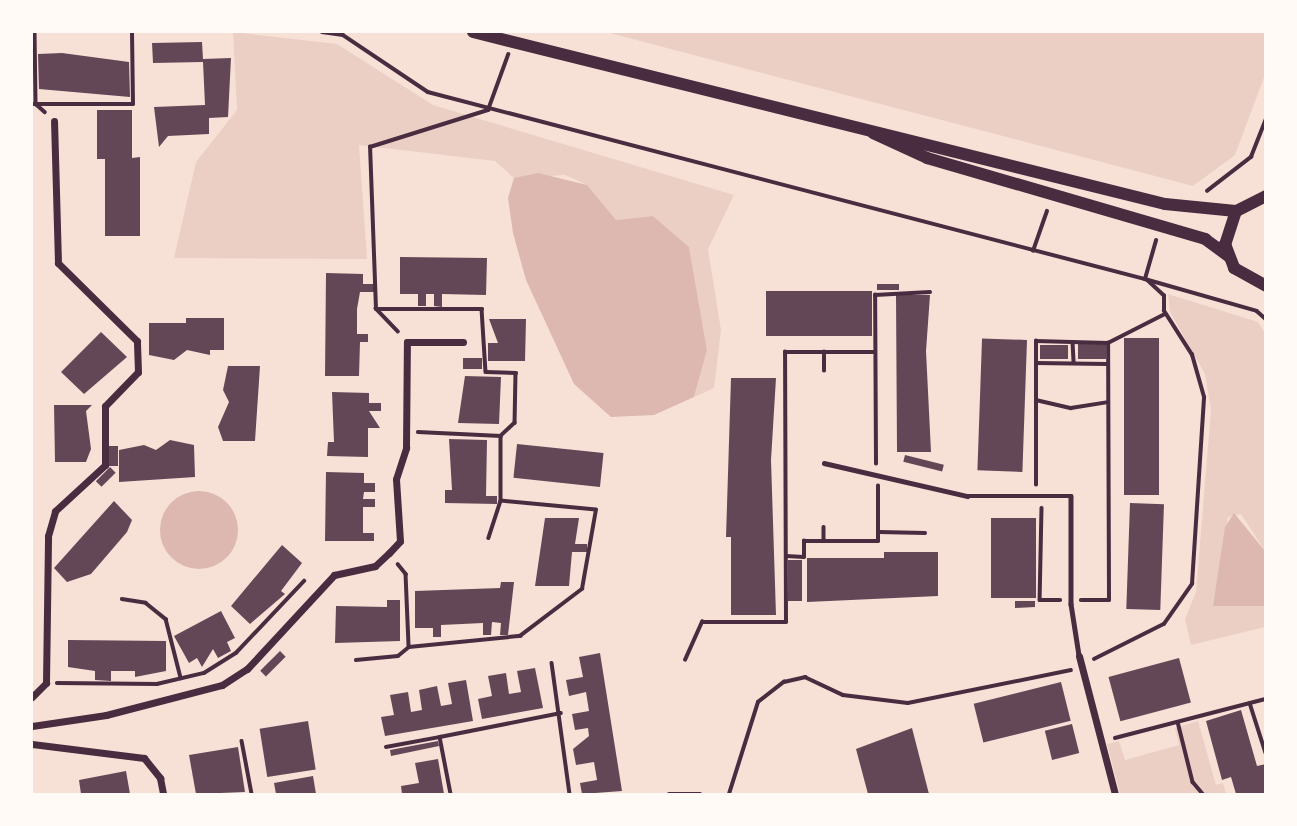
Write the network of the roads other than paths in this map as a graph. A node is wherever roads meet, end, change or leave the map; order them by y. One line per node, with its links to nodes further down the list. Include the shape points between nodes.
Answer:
1 (473, 32): 3 (main road)
2 (54, 121): 11 (street, via 58,263 137,341 138,372 105,406 105,465 55,511 48,536 47,683)
3 (873, 133): 5 (main road, via 896,132 1165,204); 6 (main road, via 898,148 979,174 1205,239)
4 (1265, 196): 5 (main road)
5 (1236, 211): 6 (main road, via 1226,232)
6 (1228, 256): 7 (main road, via 1243,277)
7 (1265, 286)
8 (463, 342): 12 (street, via 407,342 406,432 396,479 400,541 389,554 374,566 334,575 247,669 222,685 106,715)
9 (824, 463): 10 (lane, via 876,470 967,496 1071,496 1071,600)
10 (1079, 656): 15 (street)
11 (32, 697)
12 (32, 726)
13 (32, 744): 14 (street, via 144,758 160,778)
14 (163, 794)
15 (1115, 794)

